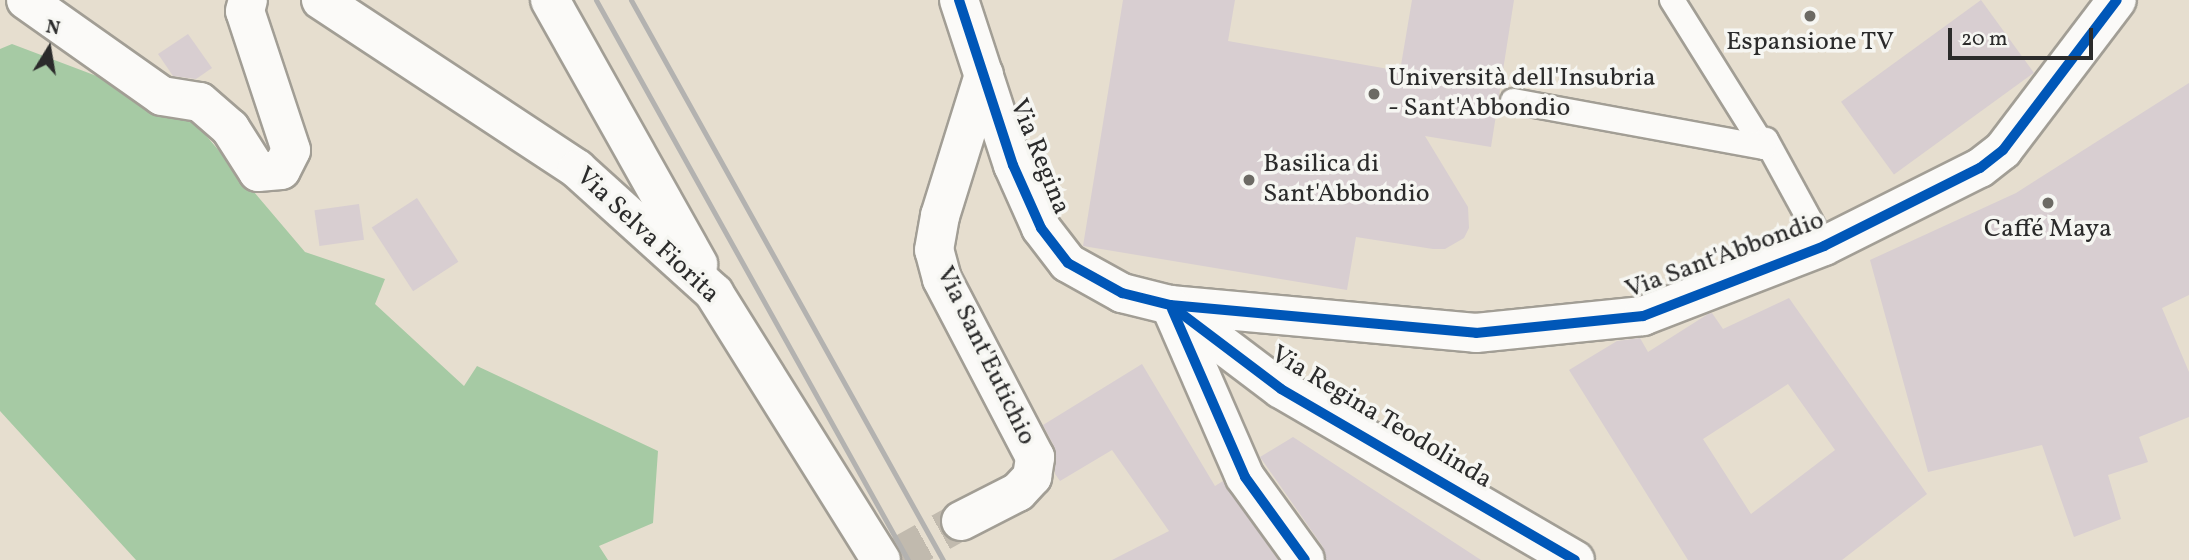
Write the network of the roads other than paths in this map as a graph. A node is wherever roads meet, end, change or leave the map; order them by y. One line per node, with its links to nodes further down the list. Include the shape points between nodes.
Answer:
1 (26, 0): 2 (street, via 162,96 200,102 230,128 258,172 281,170 291,150 245,11)
2 (248, 0)
3 (321, 0): 12 (street, Via Selva Fiorita, via 577,169)
4 (550, 0): 12 (street)
5 (959, 0): 8 (street)
6 (1672, 0): 10 (lane)
7 (2117, 0): 11 (street, Via Sant'Abbondio, via 2003,150 1980,168)
8 (984, 75): 13 (street, Via Regina, via 1013,165 1041,228 1069,263 1122,293); 14 (street, Via Sant'Eutichio, via 934,250 942,279 1035,457 1032,477 1018,492)
9 (1513, 101): 10 (lane)
10 (1764, 147): 11 (lane, via 1766,140)
11 (1824, 246): 13 (street, Via Sant'Abbondio, via 1643,316 1476,333)
12 (714, 293): 15 (street, Via Selva Fiorita)
13 (1170, 305): 16 (street, via 1245,477); 17 (street, Via Regina Teodolinda, via 1281,388)
14 (970, 517)
15 (881, 560)
16 (1305, 560)
17 (1574, 560)

